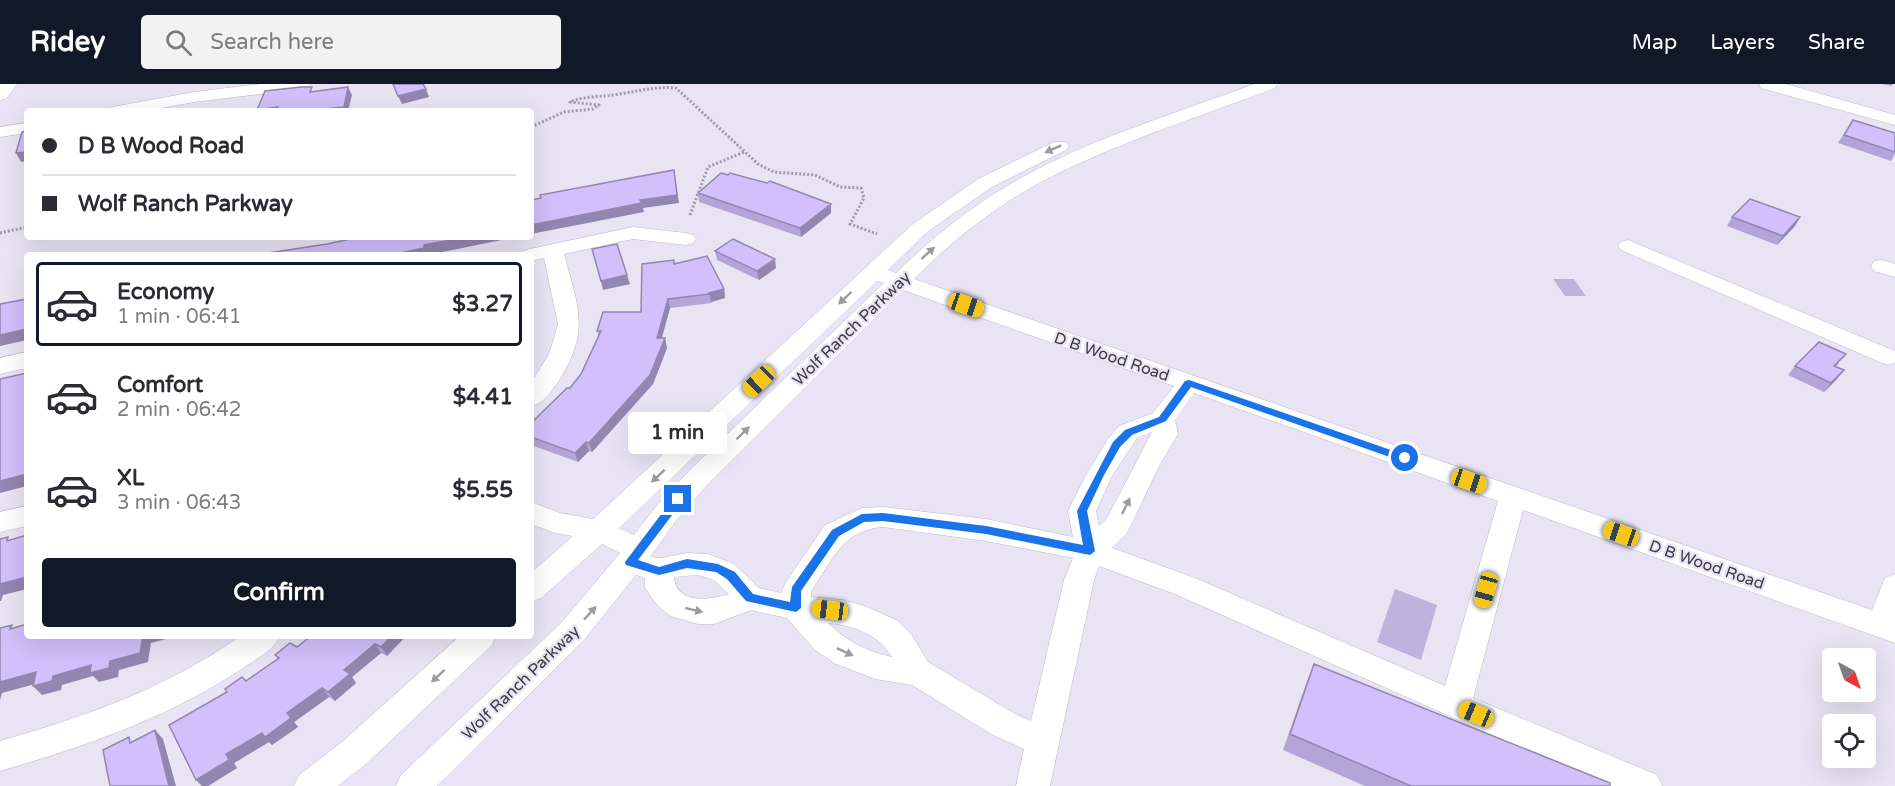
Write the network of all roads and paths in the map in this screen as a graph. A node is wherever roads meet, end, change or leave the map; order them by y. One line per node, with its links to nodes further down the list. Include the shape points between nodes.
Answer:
1 (9, 84): 7 (street)
2 (303, 84): 6 (street)
3 (1226, 84): 22 (street, Wolf Ranch Parkway, one-way to 22, via 1072,141 1002,174 939,213)
4 (1269, 84): 23 (street, Wolf Ranch Parkway, one-way to 4, via 965,222 1036,177 1117,141)
5 (1767, 84): 9 (street)
6 (194, 91): 8 (street)
7 (0, 95)
8 (129, 108)
9 (1895, 120)
10 (534, 126): 17 (path, via 564,112 599,105 570,102 576,99 669,86 758,164 774,172 815,175 840,187 861,188 864,198 850,224)
11 (24, 128): 12 (street)
12 (0, 132)
13 (744, 152): 14 (path, via 708,167)
14 (690, 215)
15 (24, 228): 16 (path)
16 (0, 232)
17 (877, 234)
18 (686, 239): 20 (street, via 633,233)
19 (1628, 246): 24 (street)
20 (552, 250): 21 (street); 28 (street, via 569,323 560,357)
21 (534, 254)
22 (873, 272): 23 (street, D B Wood Road); 34 (street, Wolf Ranch Parkway, one-way to 34)
23 (899, 281): 27 (street, D B Wood Road); 36 (street, Wolf Ranch Parkway, one-way to 23, via 672,507 698,478)
24 (1893, 353)
25 (24, 361): 26 (street)
26 (0, 366)
27 (1189, 383): 29 (street); 30 (street, D B Wood Road)
28 (534, 395)
29 (1162, 419): 35 (street, one-way to 29, via 1116,528 1165,434); 35 (street, via 1128,432 1089,493 1082,511)
30 (1513, 496): 41 (street, D B Wood Road); 45 (street)
31 (534, 513): 34 (street, via 555,523)
32 (24, 517): 33 (street)
33 (0, 522)
34 (599, 530): 36 (street); 38 (street, Wolf Ranch Parkway)
35 (1090, 551): 40 (street, via 986,530 883,517 862,518 835,533 796,590); 45 (street, via 1185,586); 46 (street, via 1079,580)
36 (643, 561): 39 (street, via 718,568 731,575); 39 (street, one-way to 39, via 669,599 682,607 714,612); 49 (street, Wolf Ranch Parkway, one-way to 36)
37 (1895, 586): 41 (street)
38 (534, 587)
39 (750, 598): 40 (street)
40 (796, 608): 44 (street, one-way to 44, via 836,648 887,670); 44 (street, via 865,618 894,637)
41 (1888, 628)
42 (261, 639): 47 (street, via 226,664 144,708)
43 (478, 639): 48 (street, one-way to 48, via 354,753)
44 (917, 672): 46 (street, via 1003,724)
45 (1455, 705): 51 (street)
46 (1043, 742): 50 (street)
47 (0, 756)
48 (311, 786)
49 (413, 786)
50 (1033, 786)
51 (1645, 786)

